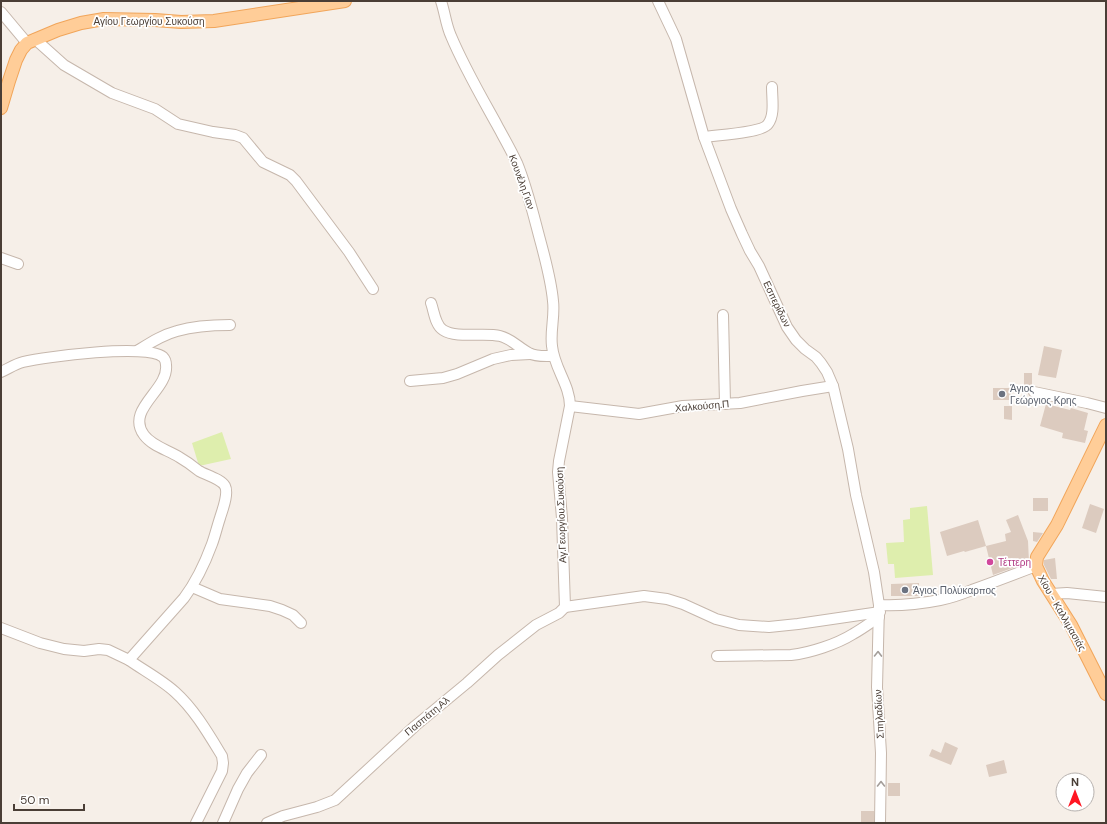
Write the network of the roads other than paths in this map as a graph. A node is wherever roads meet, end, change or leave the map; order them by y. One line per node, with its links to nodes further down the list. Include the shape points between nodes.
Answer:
1 (345, 1): 5 (main road, Αγίου Γεωργίου Συκούση, via 214,21 92,20)
2 (441, 1): 17 (street, Κουνέλη.Γιαν, via 450,35 516,162 526,189 553,300)
3 (658, 1): 8 (street, Εσπερίδων, via 676,39)
4 (1, 12): 5 (street)
5 (31, 41): 7 (main road, via 21,50 16,60); 11 (street, via 64,65 112,93 154,109 178,124 243,138 263,162 290,175 296,181)
6 (772, 87): 8 (street, via 771,117 768,126 748,132)
7 (1, 108)
8 (704, 137): 21 (street, Εσπερίδων, via 731,210 787,327 796,340 821,363)
9 (1, 258): 10 (street)
10 (18, 264)
11 (373, 289)
12 (431, 303): 16 (street, via 442,330 452,334 499,336)
13 (723, 316): 23 (street)
14 (230, 325): 15 (street, via 191,327 176,331)
15 (137, 351): 18 (street, via 107,351 46,358 21,362); 28 (street, via 153,352 163,357 167,370 139,418 143,434 154,444 180,457 226,487 224,508 212,545)
16 (530, 354): 17 (street); 20 (street, via 493,359 443,378)
17 (553, 356): 19 (street, Κουνέλη.Γιαν)
18 (1, 372)
19 (561, 374): 24 (street, Αγ.Γεωργίου.Συκούση)
20 (410, 381)
21 (834, 386): 23 (street, Χαλκούση.Π); 32 (street, Εσπερίδων, via 874,572)
22 (1034, 392): 25 (street)
23 (725, 404): 24 (street, Χαλκούση.Π, via 683,406 639,414)
24 (570, 406): 31 (street, Αγ.Γεωργίου.Συκούση, via 558,472)
25 (1106, 408)
26 (1106, 425): 27 (main road, Χίου - Καλλιμασιάς, via 1057,525 1037,557)
27 (1036, 566): 29 (main road, Χίου - Καλλιμασιάς); 32 (street, via 954,597 897,606)
28 (192, 587): 33 (street, via 220,599 270,606 292,615); 36 (street)
29 (1051, 594): 30 (street); 37 (main road, Χίου - Καλλιμασιάς, via 1070,624)
30 (1106, 597)
31 (565, 607): 32 (street, via 644,596 667,599 716,619 739,625 769,627); 41 (street, Πασπάτη.Αλ, via 536,625 498,655 399,740 335,800)
32 (879, 612): 35 (street, via 852,635 818,650 791,655); 42 (street, Σπηλαδίων, one-way to 32, via 881,754 877,687)
33 (301, 623)
34 (1, 628): 36 (street, via 64,649 108,650)
35 (717, 656)
36 (129, 660): 39 (street, via 165,684 182,699 222,756 222,771)
37 (1106, 694)
38 (260, 756): 40 (street, via 247,772)
39 (196, 823)
40 (223, 823)
41 (267, 823)
42 (880, 823)

